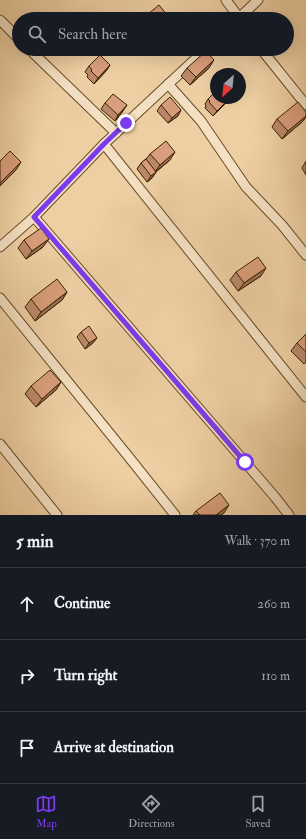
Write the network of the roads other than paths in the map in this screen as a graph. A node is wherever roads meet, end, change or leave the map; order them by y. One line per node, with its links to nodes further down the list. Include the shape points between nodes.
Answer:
1 (226, 0): 3 (street)
2 (258, 0): 4 (street)
3 (234, 12)
4 (246, 12)
5 (0, 20): 6 (street)
6 (12, 32)
7 (36, 56): 12 (street)
8 (198, 56): 10 (street)
9 (267, 56): 11 (street)
10 (168, 84): 12 (street); 16 (street, via 201,121 246,187)
11 (306, 105)
12 (116, 133): 13 (street)
13 (104, 144): 14 (street); 18 (street)
14 (34, 217): 15 (street); 22 (street)
15 (0, 247)
16 (306, 255)
17 (0, 298): 21 (street)
18 (306, 397)
19 (0, 444): 20 (street)
20 (57, 515)
21 (174, 515)
22 (289, 515)

